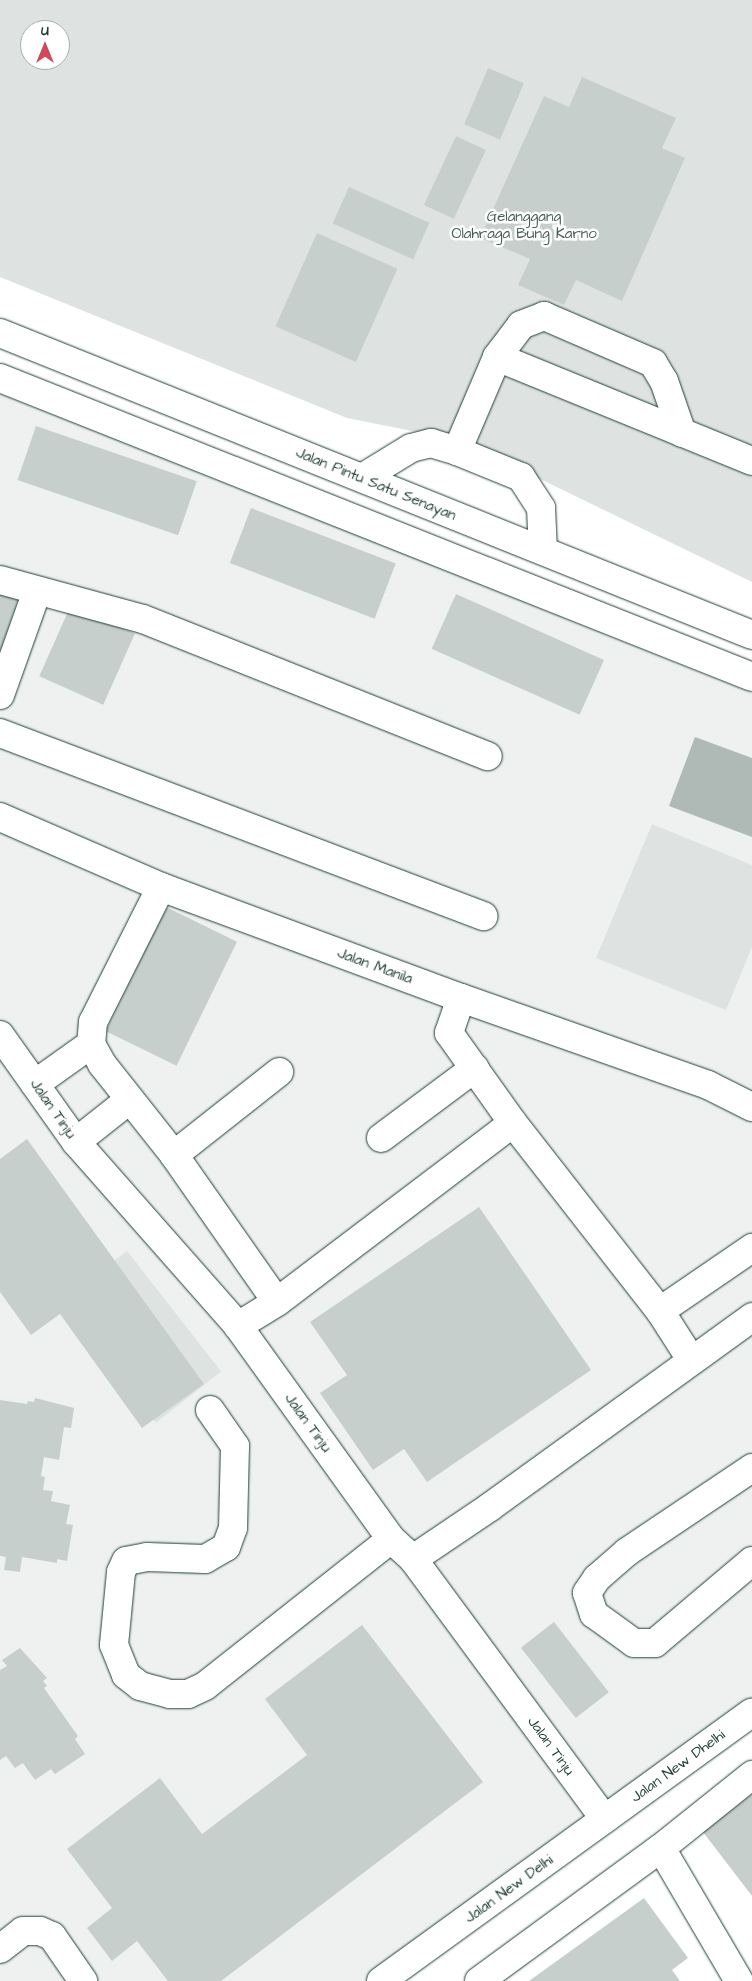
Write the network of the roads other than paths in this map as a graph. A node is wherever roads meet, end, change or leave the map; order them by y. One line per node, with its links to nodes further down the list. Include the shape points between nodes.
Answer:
1 (0, 333): 7 (street, Jalan Pintu Satu Senayan)
2 (497, 357): 4 (street); 4 (street, via 521,325 544,316 653,363 664,381); 5 (street)
3 (0, 378): 12 (street)
4 (682, 433): 6 (street)
5 (457, 451): 7 (street, via 432,443 411,448); 8 (street, via 521,477 541,508)
6 (752, 461)
7 (362, 478): 8 (street, Jalan Pintu Satu Senayan)
8 (543, 550): 11 (street, Jalan Pintu Satu Senayan)
9 (0, 580): 10 (street)
10 (37, 591): 13 (street); 15 (street, via 143,619)
11 (752, 635)
12 (752, 677)
13 (0, 695)
14 (0, 733): 18 (street)
15 (488, 756)
16 (0, 817): 17 (street, Jalan Manila)
17 (161, 886): 19 (street, Jalan Manila); 21 (street, via 93,1022)
18 (483, 916)
19 (461, 998): 22 (street, via 449,1032); 26 (street, Jalan Manila, via 708,1085)
20 (0, 1035): 24 (street, Jalan Tinju)
21 (91, 1044): 24 (street); 25 (street)
22 (475, 1068): 27 (street); 28 (street)
23 (279, 1072): 30 (street)
24 (35, 1084): 29 (street, Jalan Tinju)
25 (129, 1100): 29 (street); 30 (street)
26 (752, 1107)
27 (513, 1123): 32 (street); 33 (street)
28 (381, 1138)
29 (76, 1142): 35 (street, Jalan Tinju)
30 (174, 1155): 32 (street)
31 (752, 1248): 33 (street)
32 (278, 1302): 35 (street)
33 (660, 1311): 36 (street)
34 (752, 1317): 36 (street)
35 (238, 1326): 39 (street, Jalan Tinju)
36 (692, 1361): 40 (street)
37 (210, 1410): 39 (street, via 235,1446 233,1528 226,1547 205,1559 147,1557 126,1561 121,1572 114,1646 126,1675 140,1686 170,1694 188,1694 205,1686)
38 (752, 1468): 41 (street, via 627,1552 597,1578 587,1593 594,1614 634,1642 654,1642)
39 (391, 1539): 40 (street, Jalan Tinju)
40 (413, 1559): 44 (street, Jalan Tinju)
41 (752, 1561)
42 (752, 1712): 44 (street, Jalan New Dhelhi)
43 (752, 1775): 45 (street)
44 (604, 1819): 48 (street, Jalan New Delhi)
45 (661, 1848): 49 (street); 50 (street)
46 (0, 1949): 47 (street, via 24,1931 40,1931 52,1936)
47 (83, 1981)
48 (381, 1981)
49 (479, 1981)
50 (739, 1981)

